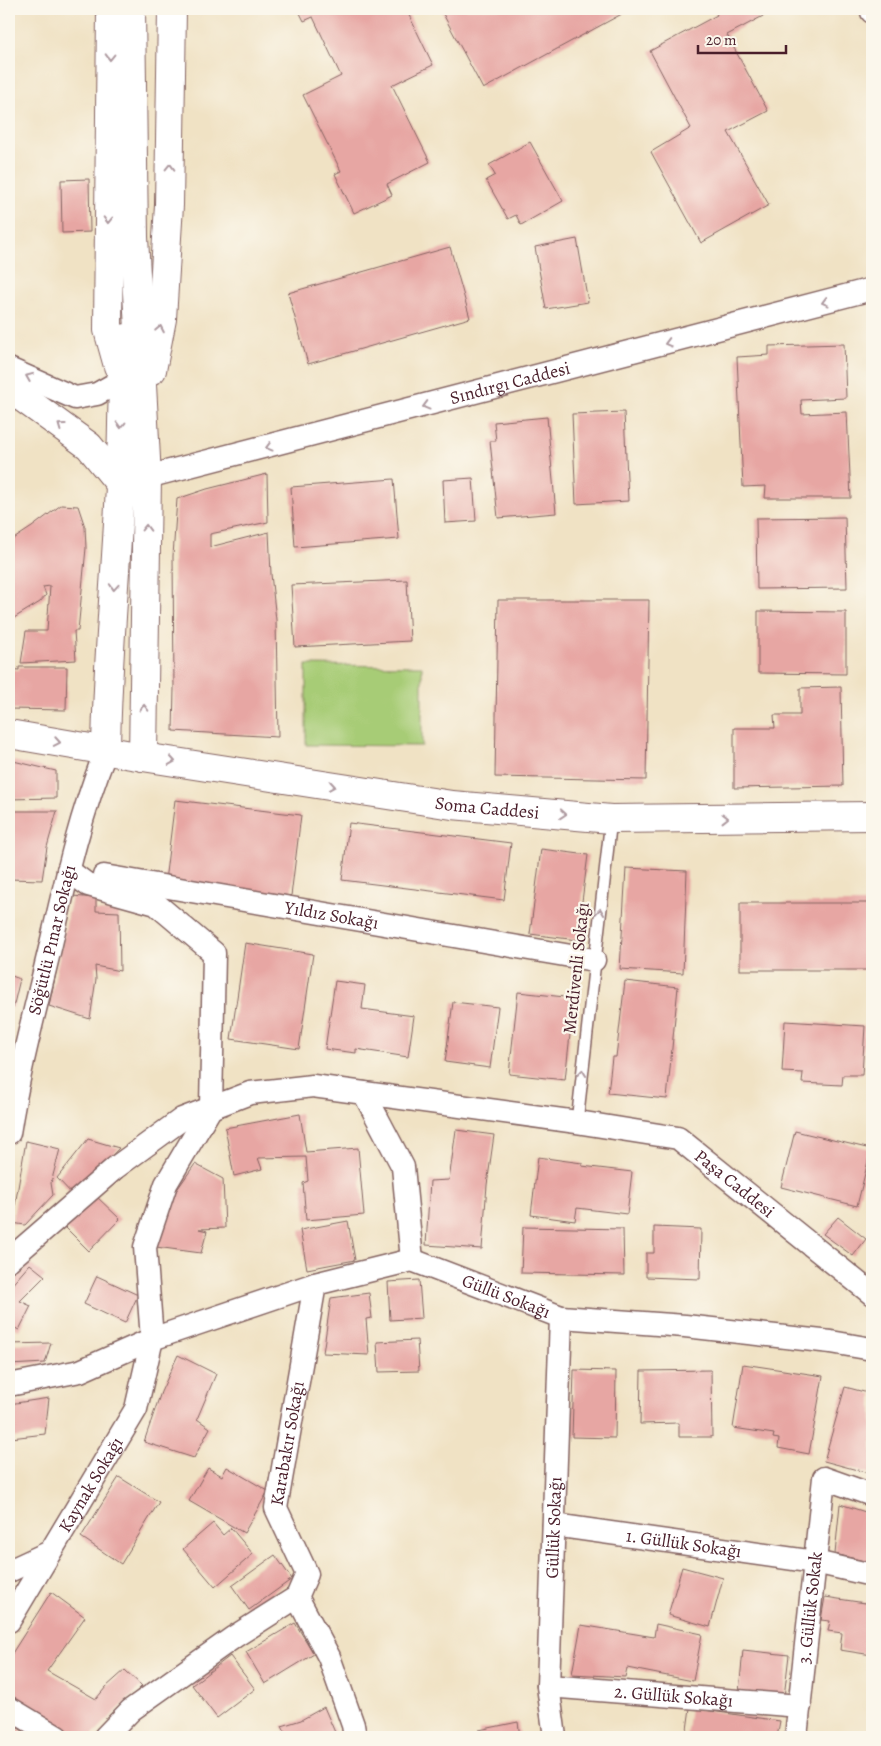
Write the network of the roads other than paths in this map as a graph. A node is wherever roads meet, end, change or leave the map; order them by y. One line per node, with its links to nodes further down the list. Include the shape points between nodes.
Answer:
1 (111, 9): 7 (main road, one-way to 7, via 108,330)
2 (131, 9): 4 (main road)
3 (172, 9): 9 (main road, one-way to 3, via 162,319 169,205)
4 (134, 237): 7 (main road); 9 (main road)
5 (872, 290): 10 (street, Sındırgı Caddesi, one-way to 10)
6 (9, 369): 7 (street, one-way to 6, via 97,394 75,398)
7 (122, 380): 11 (main road, one-way to 11)
8 (9, 388): 11 (main road, one-way to 8, via 89,446)
9 (144, 411): 10 (main road)
10 (147, 477): 14 (main road, one-way to 10)
11 (120, 484): 13 (main road, one-way to 13)
12 (9, 734): 13 (main road, Soma Caddesi, one-way to 13)
13 (106, 750): 14 (main road, Soma Caddesi); 17 (street, Söğütlü Pınar Sokağı)
14 (143, 757): 16 (main road, Soma Caddesi, one-way to 16, via 452,805)
15 (872, 816): 16 (main road, Soma Caddesi, one-way to 15)
16 (611, 819): 18 (lane, Merdivenli Sokağı, one-way to 16)
17 (68, 870): 18 (street, Yıldız Sokağı); 19 (street, Söğütlü Pınar Sokağı); 21 (street, via 88,885 156,904 214,953)
18 (594, 960): 22 (lane, Merdivenli Sokağı, one-way to 18)
19 (12, 1089): 23 (street, Söğütlü Pınar Sokağı)
20 (364, 1093): 21 (street, Paşa Caddesi, via 313,1086 250,1093); 22 (street, Paşa Caddesi); 25 (street, via 403,1167)
21 (211, 1108): 24 (street, Paşa Caddesi, via 182,1119 115,1168); 29 (street, Kaynak Sokağı, via 166,1184 145,1247)
22 (577, 1122): 27 (street, Paşa Caddesi, via 678,1138)
23 (9, 1133)
24 (9, 1260)
25 (412, 1260): 26 (street); 28 (street, Güllü Sokağı)
26 (315, 1284): 29 (street); 38 (street, Karabakır Sokağı, via 276,1508 307,1574)
27 (872, 1294)
28 (561, 1317): 30 (street, Güllü Sokağı, via 714,1329); 33 (street, Güllük Sokağı)
29 (152, 1339): 31 (street, via 80,1371); 34 (street, Kaynak Sokağı, via 136,1409)
30 (872, 1349)
31 (9, 1385)
32 (872, 1495): 35 (street, 3. Güllük Sokak, via 824,1478)
33 (554, 1525): 35 (street, 1. Güllük Sokağı); 40 (street, Güllük Sokağı)
34 (50, 1552): 36 (street); 39 (street, Kaynak Sokağı)
35 (814, 1562): 37 (street, 1. Güllük Sokağı); 41 (street, 3. Güllük Sokak)
36 (9, 1571)
37 (872, 1575)
38 (297, 1597): 44 (street, via 131,1710); 45 (street, via 329,1657 354,1724)
39 (9, 1621)
40 (548, 1686): 41 (street, 2. Güllük Sokağı); 46 (street, Güllük Sokağı)
41 (800, 1706): 47 (street, 3. Güllük Sokak)
42 (9, 1708): 43 (street)
43 (57, 1737)
44 (105, 1737)
45 (355, 1737)
46 (555, 1737)
47 (796, 1737)

